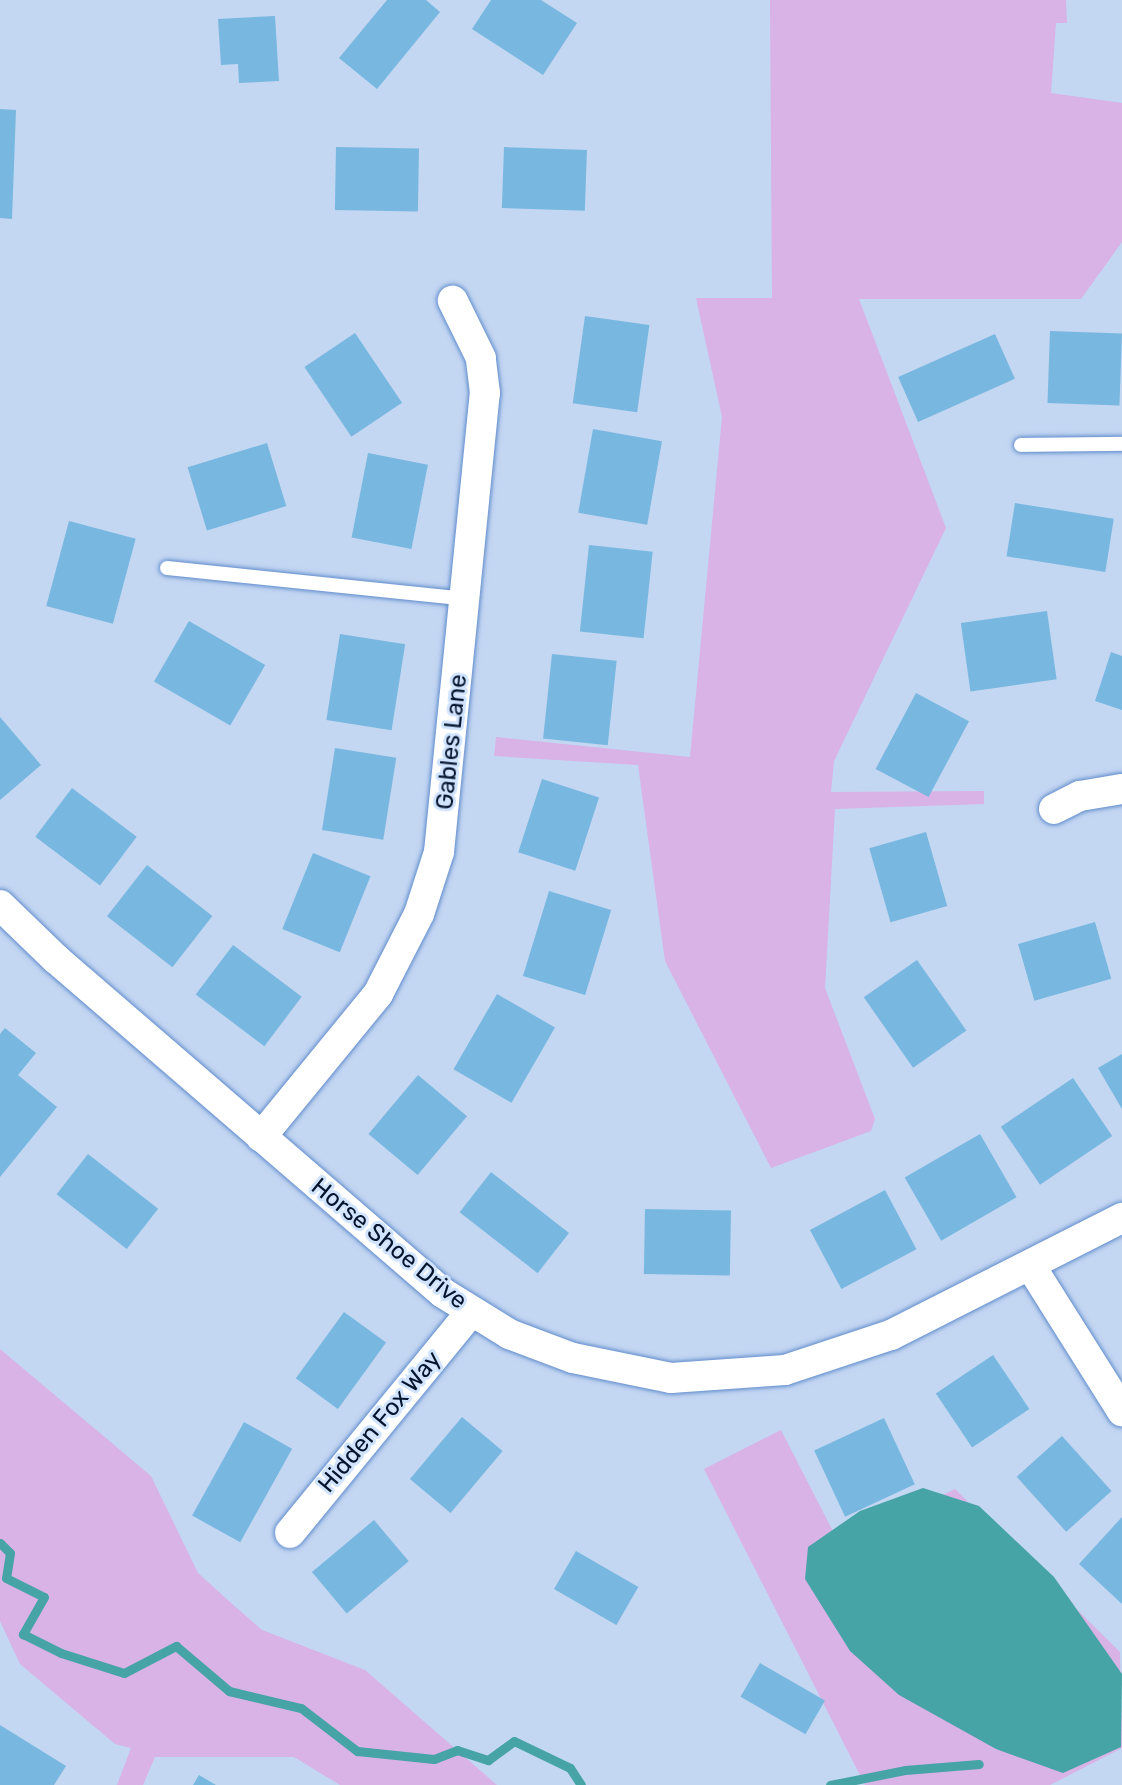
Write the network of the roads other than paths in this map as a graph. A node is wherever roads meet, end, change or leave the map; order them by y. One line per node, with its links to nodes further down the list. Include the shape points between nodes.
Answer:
1 (453, 301): 5 (street, Gables Lane, via 481,358 485,393)
2 (1122, 444): 3 (lane)
3 (1021, 445)
4 (167, 568): 5 (lane)
5 (466, 599): 9 (street, Gables Lane, via 445,816 419,914 378,994)
6 (1122, 789): 7 (street, via 1080,796)
7 (1054, 809)
8 (0, 905): 9 (street, Horse Shoe Drive)
9 (261, 1137): 12 (street, Horse Shoe Drive)
10 (1122, 1218): 11 (street, Horse Shoe Drive)
11 (1030, 1265): 12 (street, Horse Shoe Drive, via 846,1353 785,1370 727,1378 671,1378 573,1358 509,1334); 13 (street)
12 (471, 1312): 14 (street, Hidden Fox Way)
13 (1122, 1411)
14 (290, 1533)

